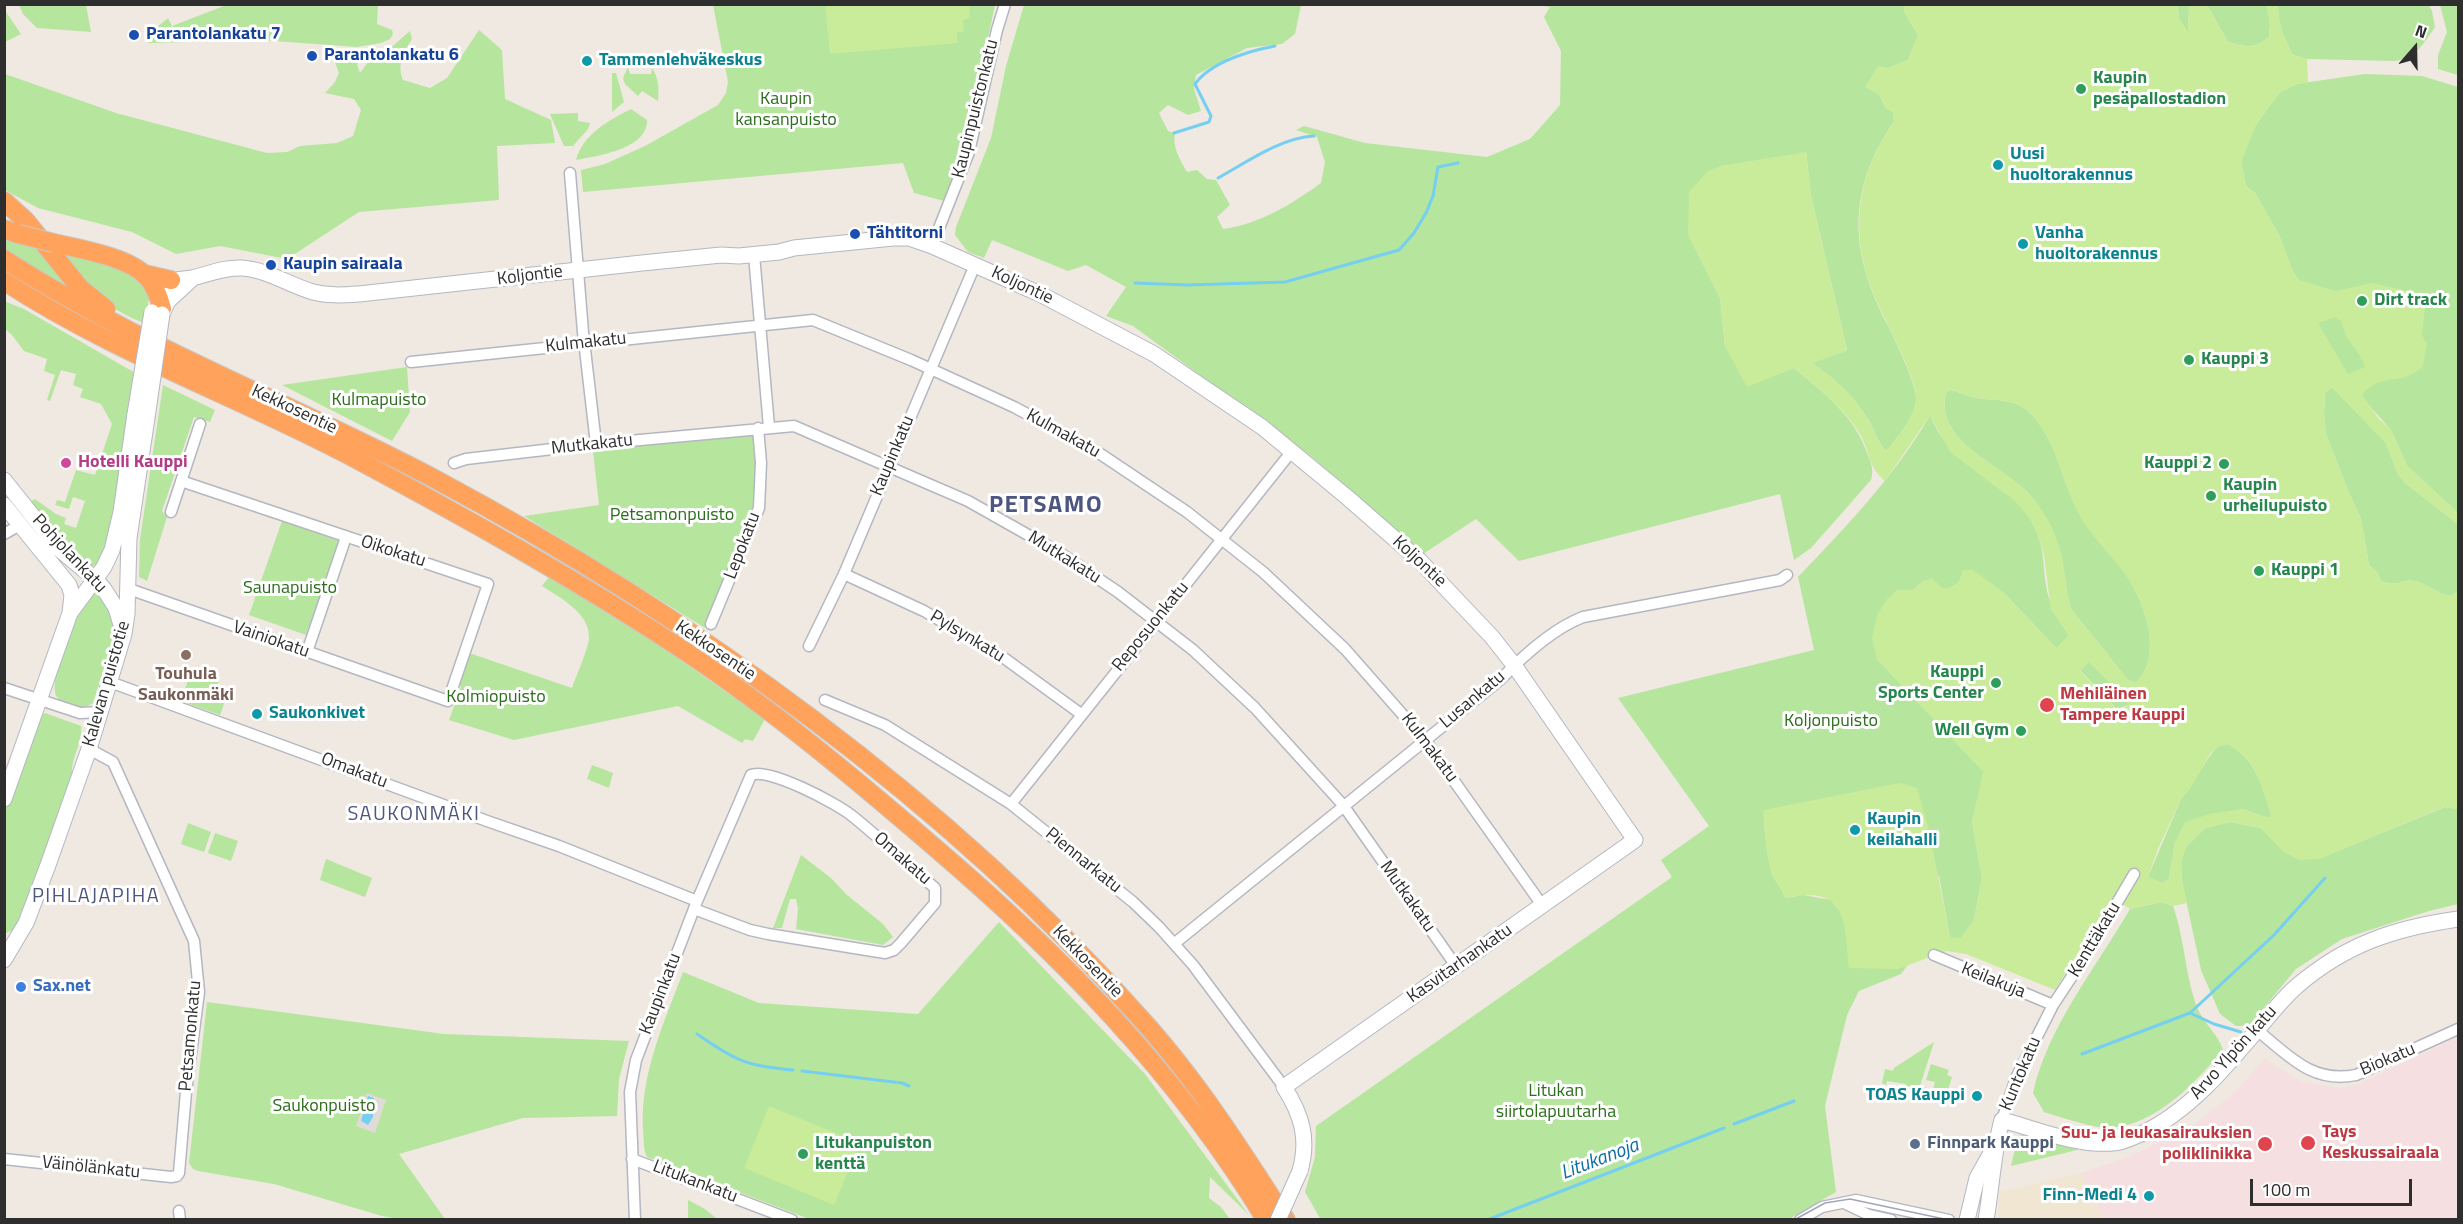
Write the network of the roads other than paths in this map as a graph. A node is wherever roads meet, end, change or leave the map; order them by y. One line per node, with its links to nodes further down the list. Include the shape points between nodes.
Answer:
1 (1005, 4): 5 (street, Kaupinpuistonkatu, via 969,152)
2 (570, 173): 9 (street)
3 (4, 201): 19 (highway, via 26,221 80,288 105,309)
4 (11, 231): 10 (highway, bridge, via 125,262)
5 (932, 246): 6 (street, Koljontie, via 898,237); 8 (street, Koljontie)
6 (754, 255): 9 (street, Koljontie); 16 (street, Lepokatu)
7 (4, 259): 19 (highway, Kekkosentie, via 68,298)
8 (975, 265): 20 (street, Kaupinkatu); 25 (street, Koljontie, via 1154,354 1229,403)
9 (577, 270): 12 (street, Koljontie, via 410,290 330,295 242,268 224,269); 17 (street)
10 (145, 274): 12 (highway); 15 (highway)
11 (4, 281): 14 (highway, Kekkosentie)
12 (174, 286): 15 (street)
13 (4, 294): 14 (highway)
14 (41, 305): 82 (highway, Kekkosentie, via 116,345 302,432 495,534 678,646 795,731 1048,948 1170,1081)
15 (159, 307): 21 (street, Kalevan puistotie, bridge)
16 (760, 326): 17 (street, Kulmakatu); 20 (street, Kulmakatu, via 820,321); 23 (street, Lepokatu)
17 (585, 343): 18 (street, Kulmakatu); 24 (street)
18 (411, 362)
19 (194, 364): 84 (highway, Kekkosentie, via 423,473 534,536 710,647 834,737 964,842 1091,964 1146,1023 1195,1086)
20 (930, 369): 27 (street, Kaupinkatu); 35 (street, Kulmakatu, via 1014,407 1096,451)
21 (141, 416): 38 (street, Kalevan puistotie, via 115,541); 39 (street, Kalevan puistotie, via 129,538)
22 (200, 424): 29 (street)
23 (763, 428): 24 (street, Mutkakatu); 27 (street, Mutkakatu, via 794,426); 42 (street, Lepokatu, via 759,508)
24 (596, 444): 26 (street, Mutkakatu)
25 (1292, 451): 35 (street, Reposuonkatu); 46 (street, Koljontie, via 1420,561)
26 (454, 463)
27 (889, 466): 36 (street, Kaupinkatu); 41 (street, Mutkakatu, via 999,517)
28 (4, 480): 38 (street, Pohjolankatu, via 59,549)
29 (181, 481): 31 (street); 34 (street, Oikokatu)
30 (4, 505): 32 (street, Pohjolankatu)
31 (171, 512)
32 (20, 525): 33 (street); 40 (street, Pohjolankatu, via 69,585)
33 (4, 534)
34 (346, 537): 45 (street); 50 (street, Oikokatu, via 488,584)
35 (1221, 539): 41 (street, Reposuonkatu); 54 (street, Kulmakatu, via 1346,649)
36 (844, 574): 44 (street, Kaupinkatu); 53 (street, Pylsynkatu, via 924,611 994,652)
37 (1788, 575): 46 (street, Lusankatu, via 1780,580 1583,617 1563,626)
38 (95, 579): 39 (street, Vainiokatu); 40 (street, Kalevan puistotie); 43 (street, Pohjolankatu, via 116,609)
39 (129, 589): 43 (street, Kalevan puistotie); 45 (street, Vainiokatu)
40 (70, 612): 49 (street, Kalevan puistotie)
41 (1156, 620): 53 (street, Reposuonkatu); 59 (street, Mutkakatu, via 1255,708)
42 (711, 624)
43 (124, 634): 47 (street, Kalevan puistotie)
44 (809, 646)
45 (307, 652): 50 (street, Vainiokatu)
46 (1514, 664): 54 (street, Lusankatu); 60 (street, Koljontie)
47 (110, 682): 52 (street, Kalevan puistotie); 62 (street, Omakatu, via 559,846)
48 (4, 688): 49 (street)
49 (40, 700): 52 (street, via 80,713); 57 (street, Kalevan puistotie)
50 (448, 700)
51 (825, 700): 58 (street, Piennarkatu, via 885,725)
52 (99, 712): 55 (street, Kalevan puistotie)
53 (1082, 714): 58 (street, Reposuonkatu)
54 (1425, 740): 59 (street, Lusankatu); 63 (street, Kulmakatu)
55 (88, 749): 65 (street, Kalevan puistotie, via 26,923); 78 (street, Petsamonkatu, via 113,762 194,941 199,992)
56 (748, 781): 62 (street, Kaupinkatu); 62 (street, Omakatu, via 757,772 773,775 841,808 935,888 935,903 901,944 885,953 768,934)
57 (4, 799)
58 (1011, 804): 66 (street, Piennarkatu, via 1142,909)
59 (1343, 805): 66 (street, Lusankatu); 69 (street, Mutkakatu)
60 (1636, 844): 63 (street, Kasvitarhankatu)
61 (2134, 874): 70 (street, Kenttäkatu)
62 (696, 905): 77 (street, Kaupinkatu, via 636,1060 630,1092)
63 (1542, 905): 69 (street, Kasvitarhankatu)
64 (2458, 919): 72 (street, Arvo Ylpön katu, via 2377,936 2350,950 2297,986)
65 (10, 938): 68 (street, Kalevan puistotie)
66 (1175, 943): 73 (street, Piennarkatu)
67 (1935, 955): 70 (street, Keilakuja)
68 (4, 960)
69 (1456, 966): 73 (street, Kasvitarhankatu)
70 (2053, 1005): 74 (street, Kuntokatu, via 2016,1078)
71 (2458, 1029): 72 (street, Biokatu, via 2356,1075 2342,1077 2306,1070)
72 (2257, 1030): 74 (street, Arvo Ylpön katu, via 2186,1106 2127,1140 2113,1143 2073,1139)
73 (1284, 1088): 83 (street, bridge, via 1302,1120 1305,1148 1300,1171)
74 (2002, 1120): 75 (street, Kuntokatu)
75 (1995, 1146): 88 (street, Kuntokatu, via 1977,1178); 89 (street, Kuntokatu)
76 (4, 1159): 78 (street, Väinölänkatu)
77 (632, 1159): 80 (street, Kaupinkatu); 81 (street, Litukankatu)
78 (178, 1175)
79 (1844, 1203): 85 (street, via 1822,1208); 86 (street); 87 (street, via 1866,1201)
80 (635, 1220)
81 (792, 1220)
82 (1266, 1220)
83 (1278, 1220)
84 (1286, 1220)
85 (1800, 1220)
86 (1891, 1220)
87 (1949, 1220)
88 (1967, 1220)
89 (1986, 1220)

